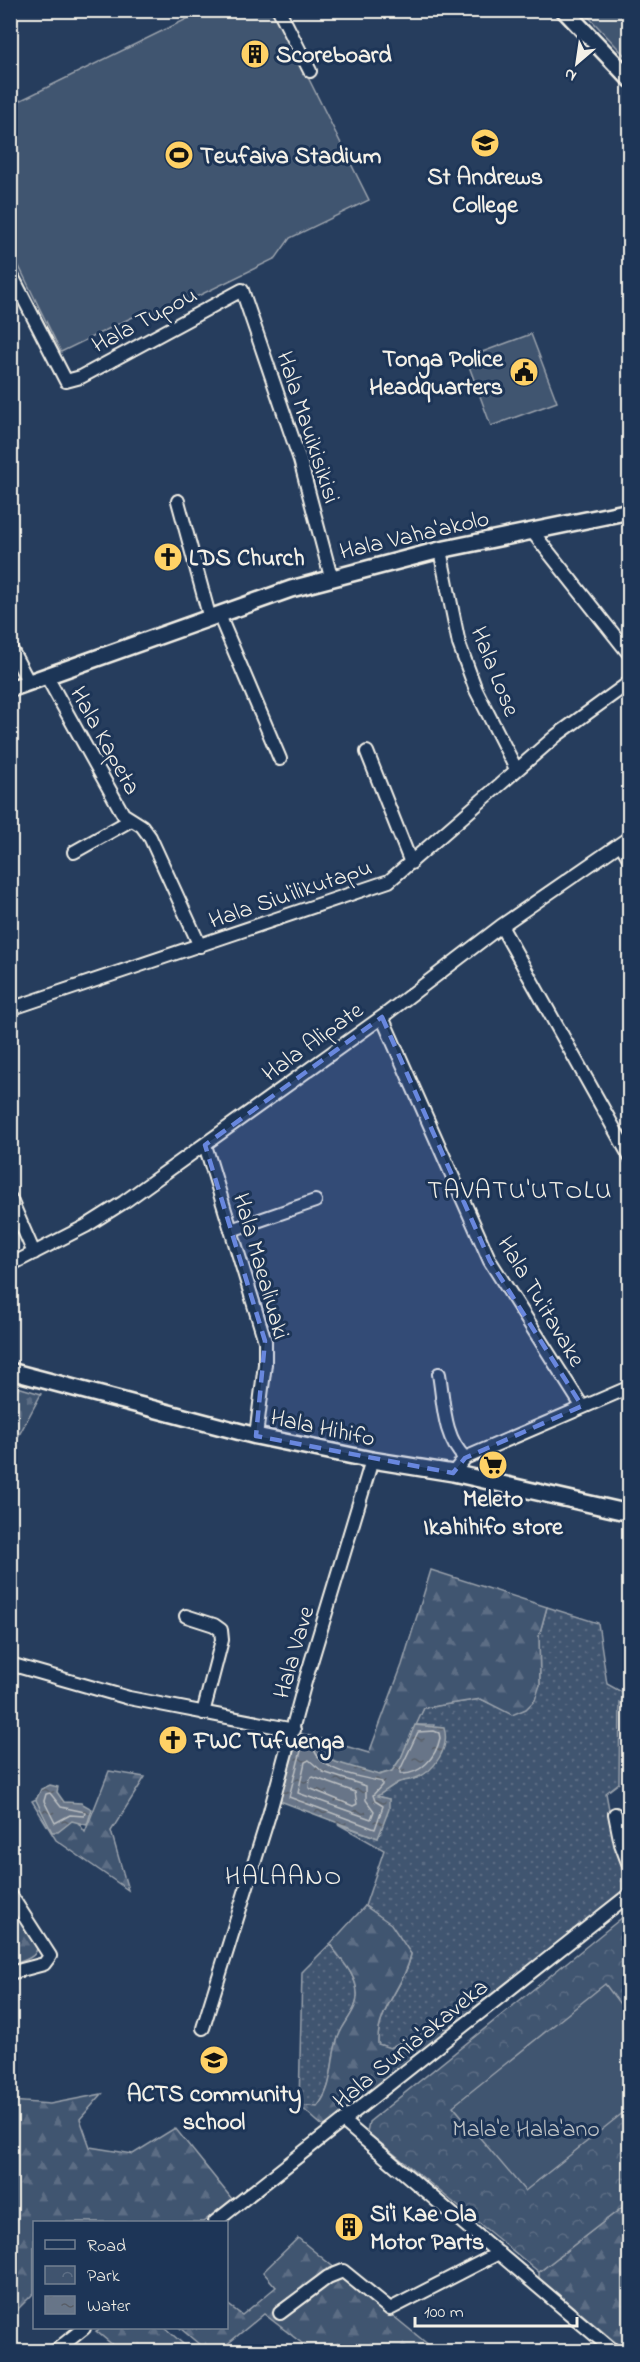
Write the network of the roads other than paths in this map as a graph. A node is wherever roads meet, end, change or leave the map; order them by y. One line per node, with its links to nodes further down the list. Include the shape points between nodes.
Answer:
1 (279, 10): 3 (street)
2 (564, 10): 4 (main road)
3 (310, 71)
4 (630, 79)
5 (10, 272): 6 (street, Hala Tupou, via 66,381)
6 (242, 290): 11 (street, Hala Mauikisikisi, via 300,460)
7 (178, 501): 12 (street)
8 (630, 511): 9 (main road, Hala Vaha'akolo)
9 (531, 530): 10 (main road, Hala Vaha'akolo); 14 (street)
10 (440, 550): 11 (main road, Hala Vaha'akolo); 21 (street, Hala Lose, via 459,644 476,690)
11 (331, 577): 12 (main road, Hala Vaha'akolo)
12 (214, 617): 15 (main road, Hala Vaha'akolo); 20 (street)
13 (10, 647): 17 (street)
14 (630, 655)
15 (47, 677): 17 (main road, Hala Vaha'akolo); 22 (street, Hala Kapeta, via 123,814)
16 (630, 682): 21 (street, Hala Siu'ilikutapu)
17 (29, 683): 18 (main road, Hala Vaha'akolo)
18 (10, 689)
19 (367, 752): 26 (street)
20 (280, 759)
21 (516, 769): 26 (street, Hala Siu'ilikutapu)
22 (131, 820): 24 (street); 28 (street, Hala Kapeta, via 150,837)
23 (625, 840): 25 (street); 27 (street, Hala Alipate)
24 (74, 852)
25 (630, 860)
26 (411, 863): 28 (street, Hala Siu'ilikutapu, via 378,886)
27 (501, 926): 30 (street, Hala Alipate); 32 (street)
28 (200, 946): 29 (street, Hala Siu'ilikutapu)
29 (10, 1009)
30 (382, 1017): 31 (street, Hala Alipate); 41 (street, Hala Tu'itavake, via 490,1261)
31 (205, 1145): 35 (street, Hala Maealiuaki); 36 (street, Hala Alipate, via 124,1202)
32 (630, 1157)
33 (10, 1198): 36 (street)
34 (315, 1201): 35 (street)
35 (231, 1230): 42 (street, Hala Maealiuaki, via 265,1341)
36 (34, 1253): 37 (street, Hala Alipate)
37 (10, 1265)
38 (10, 1371): 42 (main road, Hala Hihifo)
39 (440, 1374): 43 (street, via 447,1426 456,1449)
40 (630, 1387): 41 (street)
41 (582, 1406): 43 (street)
42 (256, 1436): 44 (main road, Hala Hihifo)
43 (465, 1458): 45 (street)
44 (372, 1460): 45 (main road, Hala Hihifo); 50 (street, Hala Vave)
45 (453, 1473): 46 (main road, Hala Hihifo)
46 (630, 1513)
47 (186, 1616): 49 (street, via 221,1630 222,1640)
48 (10, 1664): 49 (street, via 129,1698)
49 (203, 1713): 50 (street)
50 (294, 1730): 56 (street, Hala Vave)
51 (615, 1814): 52 (street)
52 (630, 1869)
53 (10, 1894): 55 (street, via 47,1949 50,1960)
54 (630, 1894): 57 (street, Hala Sunia'akaveka)
55 (10, 1972)
56 (203, 2028)
57 (344, 2122): 58 (street, Hala Sunia'akaveka); 59 (street)
58 (218, 2221)
59 (499, 2253): 60 (street, via 390,2309 343,2271 328,2277); 63 (street)
60 (280, 2313)
61 (83, 2329): 62 (street)
62 (54, 2352)
63 (615, 2352)

